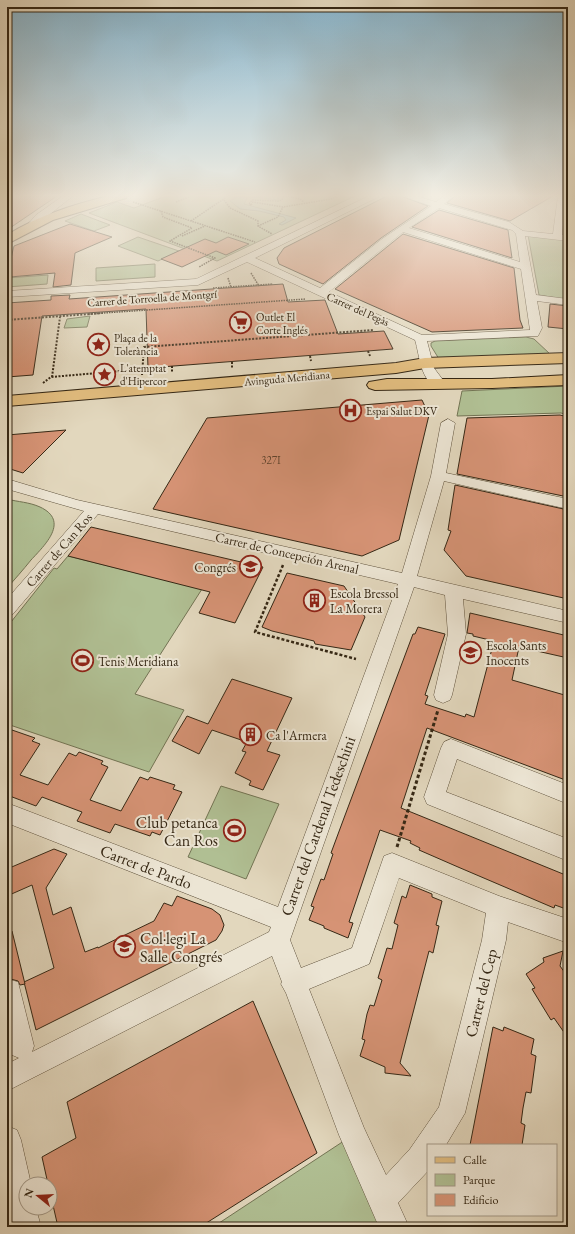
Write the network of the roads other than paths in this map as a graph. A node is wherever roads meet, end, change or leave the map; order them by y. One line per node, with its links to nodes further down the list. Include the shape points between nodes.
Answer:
1 (267, 254): 5 (street)
2 (371, 254): 7 (street)
3 (482, 254): 6 (street)
4 (523, 254): 6 (street)
5 (247, 264): 7 (street, Carrer del Pegàs); 8 (street, Carrer de Torroella de Montgrí, via 198,282)
6 (525, 267): 9 (street)
7 (321, 293): 11 (street, Carrer del Pegàs)
8 (7, 294)
9 (530, 296): 10 (street); 11 (street, via 536,328 534,334)
10 (568, 302)
11 (420, 338): 13 (street, via 425,352)
12 (568, 358): 13 (main road, Avinguda Meridiana)
13 (425, 364): 15 (street, via 431,378); 16 (main road, Avinguda Meridiana)
14 (568, 380): 15 (main road, Avinguda Meridiana)
15 (440, 384): 17 (main road, Avinguda Meridiana, via 403,382)
16 (7, 401)
17 (7, 415)
18 (448, 423): 19 (street, Carrer del Cardenal Tedeschini)
19 (438, 476): 21 (street); 23 (street, Carrer del Cardenal Tedeschini)
20 (7, 484): 22 (street, Carrer de Concepción Arenal)
21 (568, 504)
22 (95, 508): 23 (street, Carrer de Concepción Arenal); 25 (street, Carrer de Can Ros)
23 (408, 580): 24 (street, Carrer de Concepción Arenal); 32 (street, Carrer del Cardenal Tedeschini)
24 (453, 591): 26 (street, Carrer de Concepción Arenal); 27 (street, via 457,634)
25 (7, 610)
26 (568, 617)
27 (443, 695)
28 (568, 795): 30 (street, via 451,748 434,797)
29 (7, 813): 32 (street, Carrer de Pardo)
30 (568, 850)
31 (499, 907): 33 (street); 34 (street, via 392,864 361,956); 39 (street, Carrer del Cep, via 494,940 451,1113)
32 (281, 931): 34 (street); 37 (street)
33 (568, 931)
34 (293, 984): 41 (street, via 353,1135)
35 (9, 990): 36 (street)
36 (21, 1046)
37 (7, 1078)
38 (7, 1140): 42 (street)
39 (430, 1144)
40 (427, 1149): 41 (street, Carrer del Cep)
41 (382, 1200): 43 (street)
42 (26, 1227)
43 (394, 1227)

